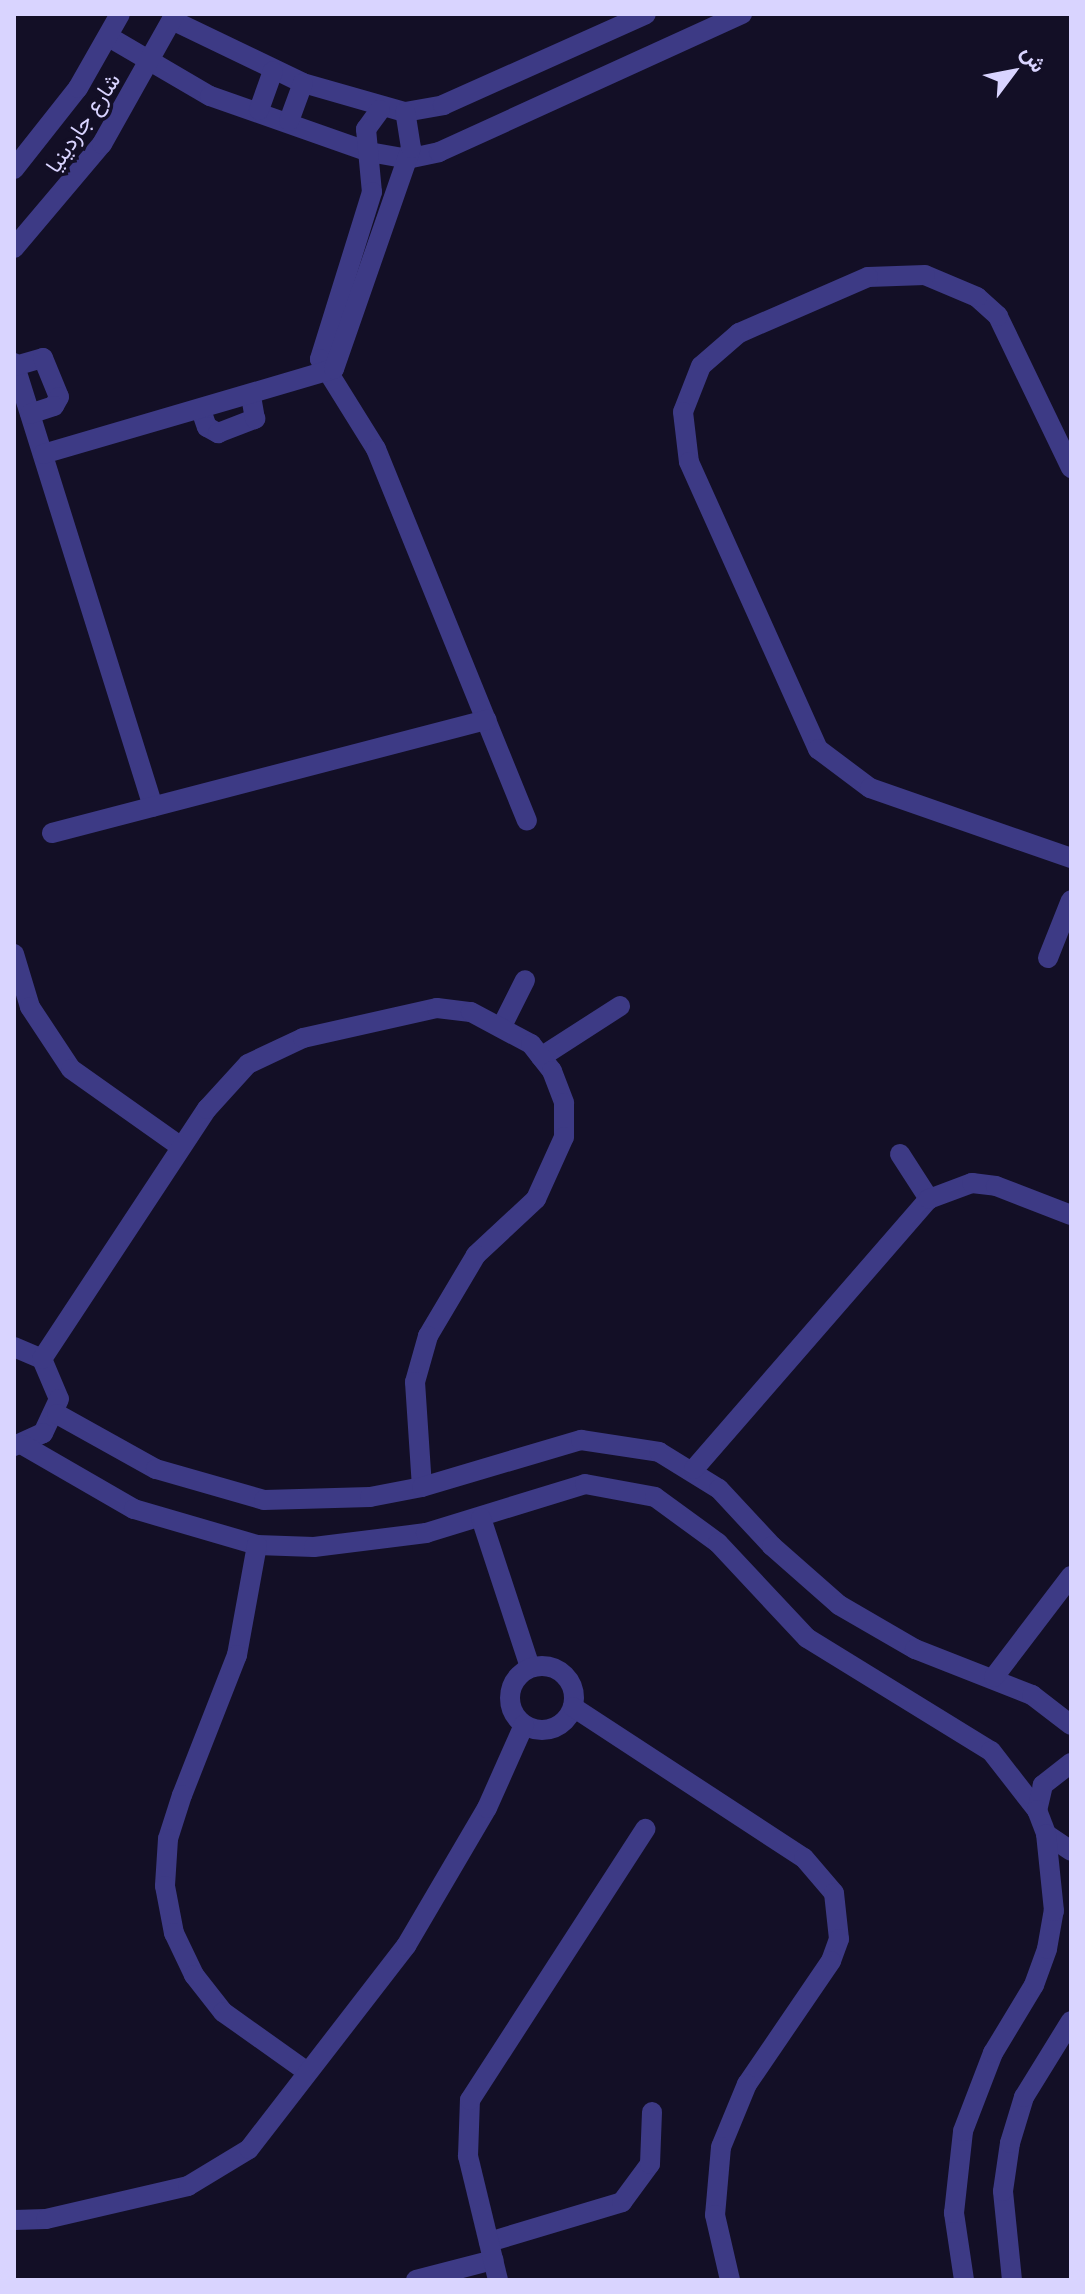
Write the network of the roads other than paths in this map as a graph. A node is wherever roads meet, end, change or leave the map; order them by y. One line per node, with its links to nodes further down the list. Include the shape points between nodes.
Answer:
1 (120, 14): 5 (street, شارع جاردينيا)
2 (646, 14): 11 (street, via 443,105)
3 (742, 14): 14 (street, via 439,152)
4 (174, 17): 6 (street, شارع جاردينيا); 7 (street)
5 (109, 37): 6 (street); 15 (street, شارع جاردينيا)
6 (151, 65): 9 (street, via 210,96); 16 (street, شارع جاردينيا, via 102,144)
7 (273, 71): 8 (street); 9 (street)
8 (303, 83): 10 (street); 12 (street)
9 (259, 110): 12 (street)
10 (380, 110): 11 (street); 13 (street, via 366,129)
11 (405, 112): 14 (street, via 412,136)
12 (289, 121): 13 (street)
13 (369, 152): 14 (street); 18 (street, via 372,192 320,350)
14 (407, 159): 18 (street, via 339,363)
15 (14, 169)
16 (14, 248)
17 (14, 364): 19 (street); 19 (street, via 43,358 59,397 54,406)
18 (328, 374): 20 (street); 22 (street, via 376,449)
19 (30, 414): 20 (street)
20 (43, 454): 23 (street)
21 (1071, 468): 26 (street, via 998,316 964,290 925,275 868,277 739,333 701,366 683,412 689,462 818,749 870,788)
22 (487, 720): 23 (street); 24 (street)
23 (153, 807): 25 (street)
24 (527, 821)
25 (52, 833)
26 (1071, 858)
27 (1071, 900): 29 (street)
28 (14, 954): 34 (street, via 30,1007 63,1060)
29 (1048, 958)
30 (525, 980): 32 (street)
31 (620, 1006): 33 (street)
32 (503, 1024): 33 (street); 34 (street, via 437,1008 274,1048 225,1084)
33 (541, 1057): 43 (street, via 564,1103 561,1148 536,1199 476,1255 428,1336 415,1382)
34 (181, 1147): 39 (street)
35 (900, 1154): 36 (street)
36 (929, 1199): 37 (street, via 972,1183 996,1186); 42 (street)
37 (1071, 1215)
38 (14, 1347): 39 (street)
39 (42, 1359): 40 (street, via 58,1384)
40 (57, 1414): 41 (street, via 43,1433); 43 (street, via 156,1469 264,1500 331,1500)
41 (18, 1446): 45 (street, via 134,1509)
42 (694, 1469): 43 (street, via 646,1448 581,1440); 48 (street, via 839,1605 915,1649)
43 (422, 1487)
44 (481, 1518): 45 (street, via 370,1543); 47 (street); 53 (street, via 549,1490 585,1484 655,1497 718,1543 807,1638 991,1751)
45 (257, 1545): 58 (street, via 237,1655 173,1825 165,1886 174,1933 194,1975 223,2012)
46 (1071, 1576): 48 (street)
47 (530, 1667): 49 (street, via 551,1667 568,1678); 50 (street, via 510,1694)
48 (994, 1677): 51 (street)
49 (573, 1707): 50 (street, via 547,1730); 63 (street, via 804,1858 834,1893 839,1939 831,1961 747,2084 721,2147 715,2215)
50 (524, 1725): 58 (street, via 487,1808 406,1946)
51 (1071, 1725)
52 (1071, 1763): 53 (street, via 1043,1785)
53 (1037, 1810): 55 (street)
54 (645, 1829): 61 (street, via 470,2100 466,2137)
55 (1046, 1834): 56 (street); 64 (street, via 1054,1911 1047,1949 1034,1985 993,2053 963,2131 954,2213)
56 (1071, 1851)
57 (1071, 2021): 65 (street, via 1024,2097 1010,2143 1003,2191)
58 (306, 2071): 60 (street, via 249,2149 210,2177 46,2219)
59 (652, 2112): 61 (street, via 650,2164 622,2202)
60 (14, 2220)
61 (493, 2261): 62 (street)
62 (416, 2280)
63 (730, 2280)
64 (964, 2280)
65 (1012, 2280)

